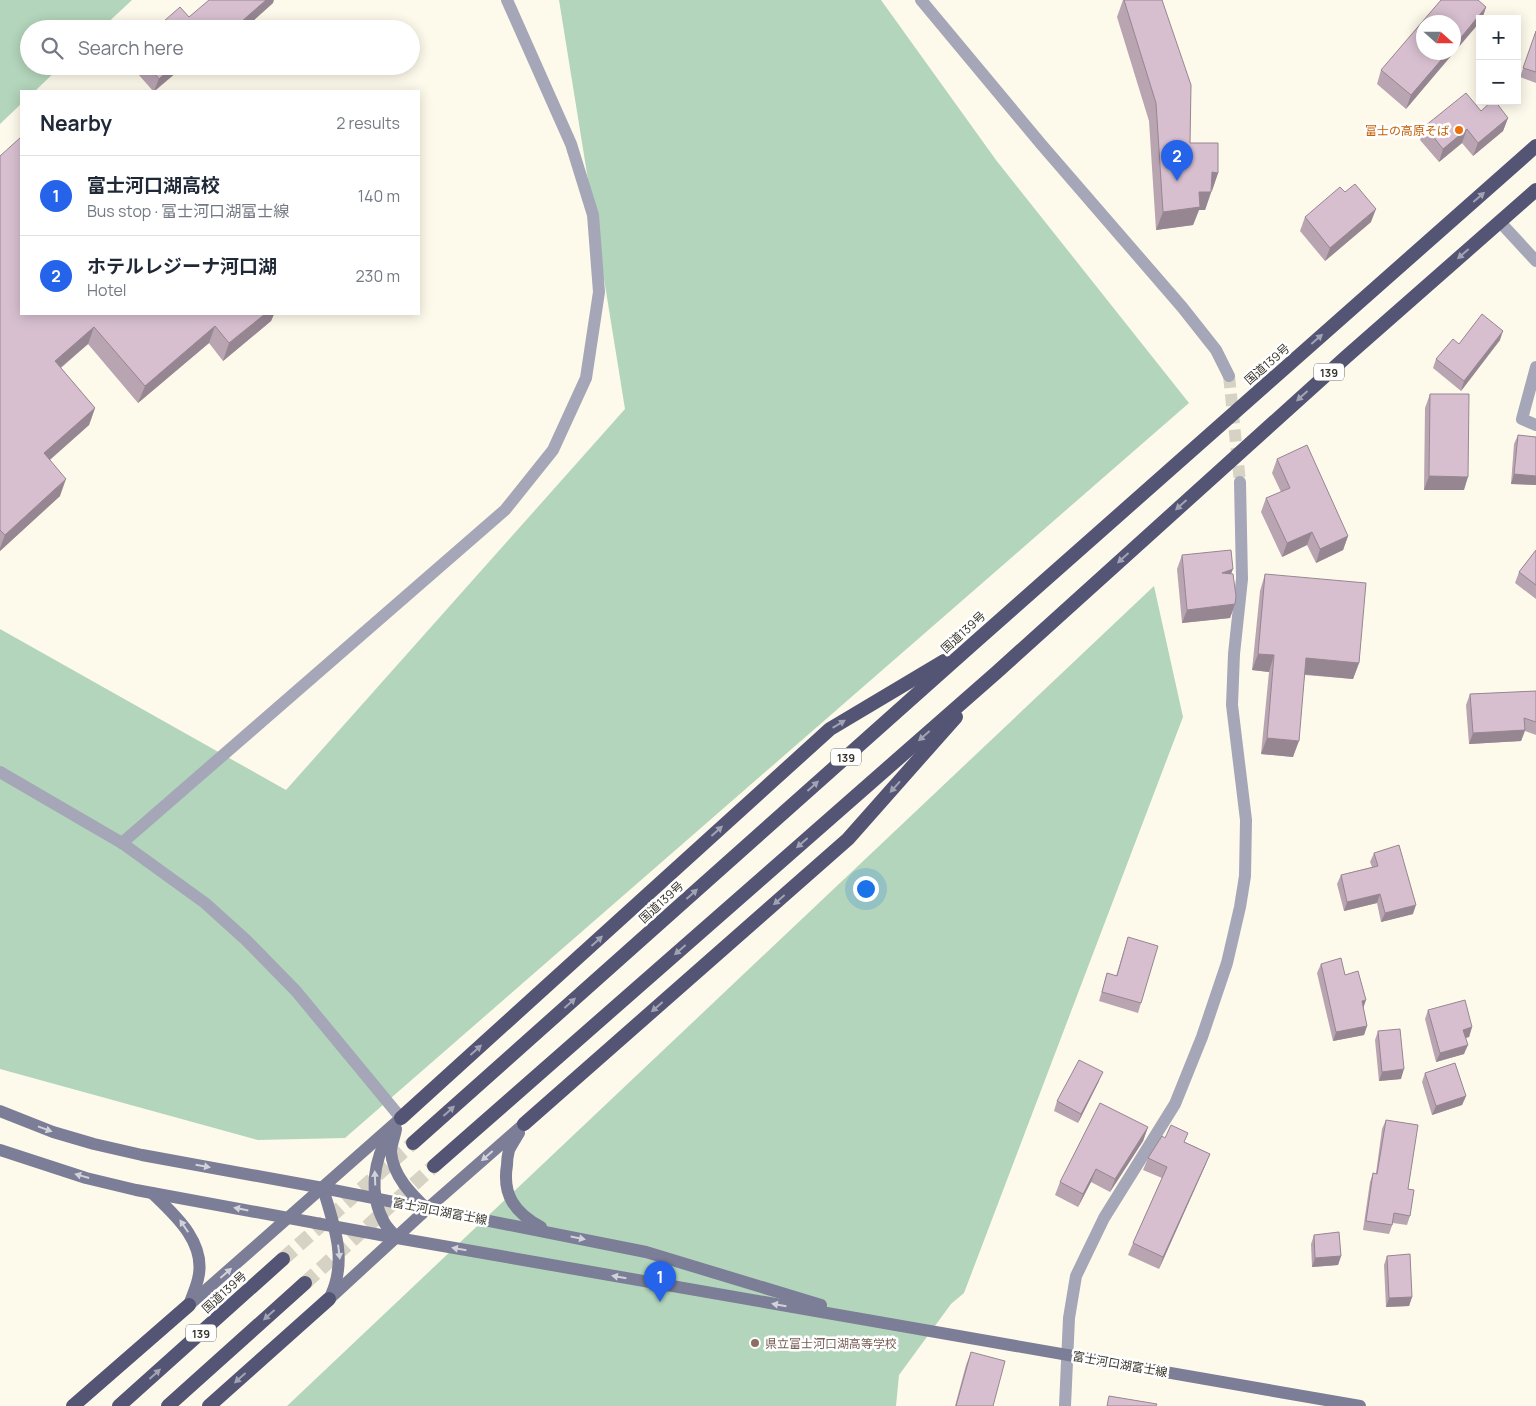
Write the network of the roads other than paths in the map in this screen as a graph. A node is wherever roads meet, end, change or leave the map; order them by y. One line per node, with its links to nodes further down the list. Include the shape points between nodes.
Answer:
1 (507, 0): 14 (street, via 571,144 593,215 599,292 586,378 553,450 506,510)
2 (920, 0): 8 (street, via 1188,314 1216,350)
3 (1536, 146): 11 (highway, 国道139号 / 139, one-way to 3)
4 (1536, 190): 5 (highway, 139)
5 (1500, 222): 6 (street); 12 (highway, 139, one-way to 12)
6 (1536, 261)
7 (1536, 367): 9 (street, via 1522,419)
8 (1229, 376)
9 (1536, 425)
10 (1240, 482): 34 (street, via 1242,579 1232,705 1246,820 1245,876 1240,907 1227,963 1175,1104 1104,1218 1076,1276)
11 (974, 643): 16 (highway, one-way to 11, via 830,729); 18 (highway, 国道139号 / 139, one-way to 11)
12 (997, 672): 17 (highway, one-way to 17, via 848,839); 20 (highway, 139, one-way to 20)
13 (0, 772): 14 (street)
14 (122, 842): 16 (street, via 206,903 246,940 296,991)
15 (0, 1111): 21 (main road, 富士河口湖富士線, one-way to 21, via 53,1132 104,1146)
16 (401, 1118): 21 (main road); 23 (main road, one-way to 16, via 375,1169 380,1149); 24 (main road, via 391,1152 396,1170 412,1196)
17 (524, 1124): 24 (main road, one-way to 24); 27 (main road, via 509,1150 505,1176 507,1192 526,1219)
18 (413, 1143)
19 (0, 1150): 22 (main road, 富士河口湖富士線, one-way to 19, via 86,1178)
20 (434, 1166)
21 (322, 1188): 23 (main road, 富士河口湖富士線); 25 (main road); 26 (main road)
22 (152, 1193): 25 (main road, 富士河口湖富士線, one-way to 22); 32 (main road, one-way to 22, via 198,1277 199,1259 179,1220)
23 (376, 1199): 24 (main road, 富士河口湖富士線); 28 (main road, via 384,1223)
24 (427, 1209): 27 (main road, 富士河口湖富士線); 28 (main road)
25 (289, 1218): 26 (main road, 富士河口湖富士線); 32 (main road, one-way to 25)
26 (334, 1226): 28 (main road, 富士河口湖富士線); 31 (main road, one-way to 31, via 340,1260)
27 (550, 1232): 33 (main road, 富士河口湖富士線, one-way to 33, via 646,1252)
28 (397, 1238): 31 (main road); 33 (main road, 富士河口湖富士線, one-way to 28)
29 (283, 1259): 36 (highway, 国道139号 / 139, one-way to 29)
30 (305, 1283): 37 (highway, 139, one-way to 37)
31 (329, 1299): 38 (highway, one-way to 38)
32 (189, 1305): 35 (highway)
33 (879, 1322): 34 (main road, 富士河口湖富士線)
34 (1067, 1355): 39 (street); 40 (main road, 富士河口湖富士線)
35 (73, 1406)
36 (118, 1406)
37 (168, 1406)
38 (209, 1406)
39 (1065, 1406)
40 (1360, 1406)

